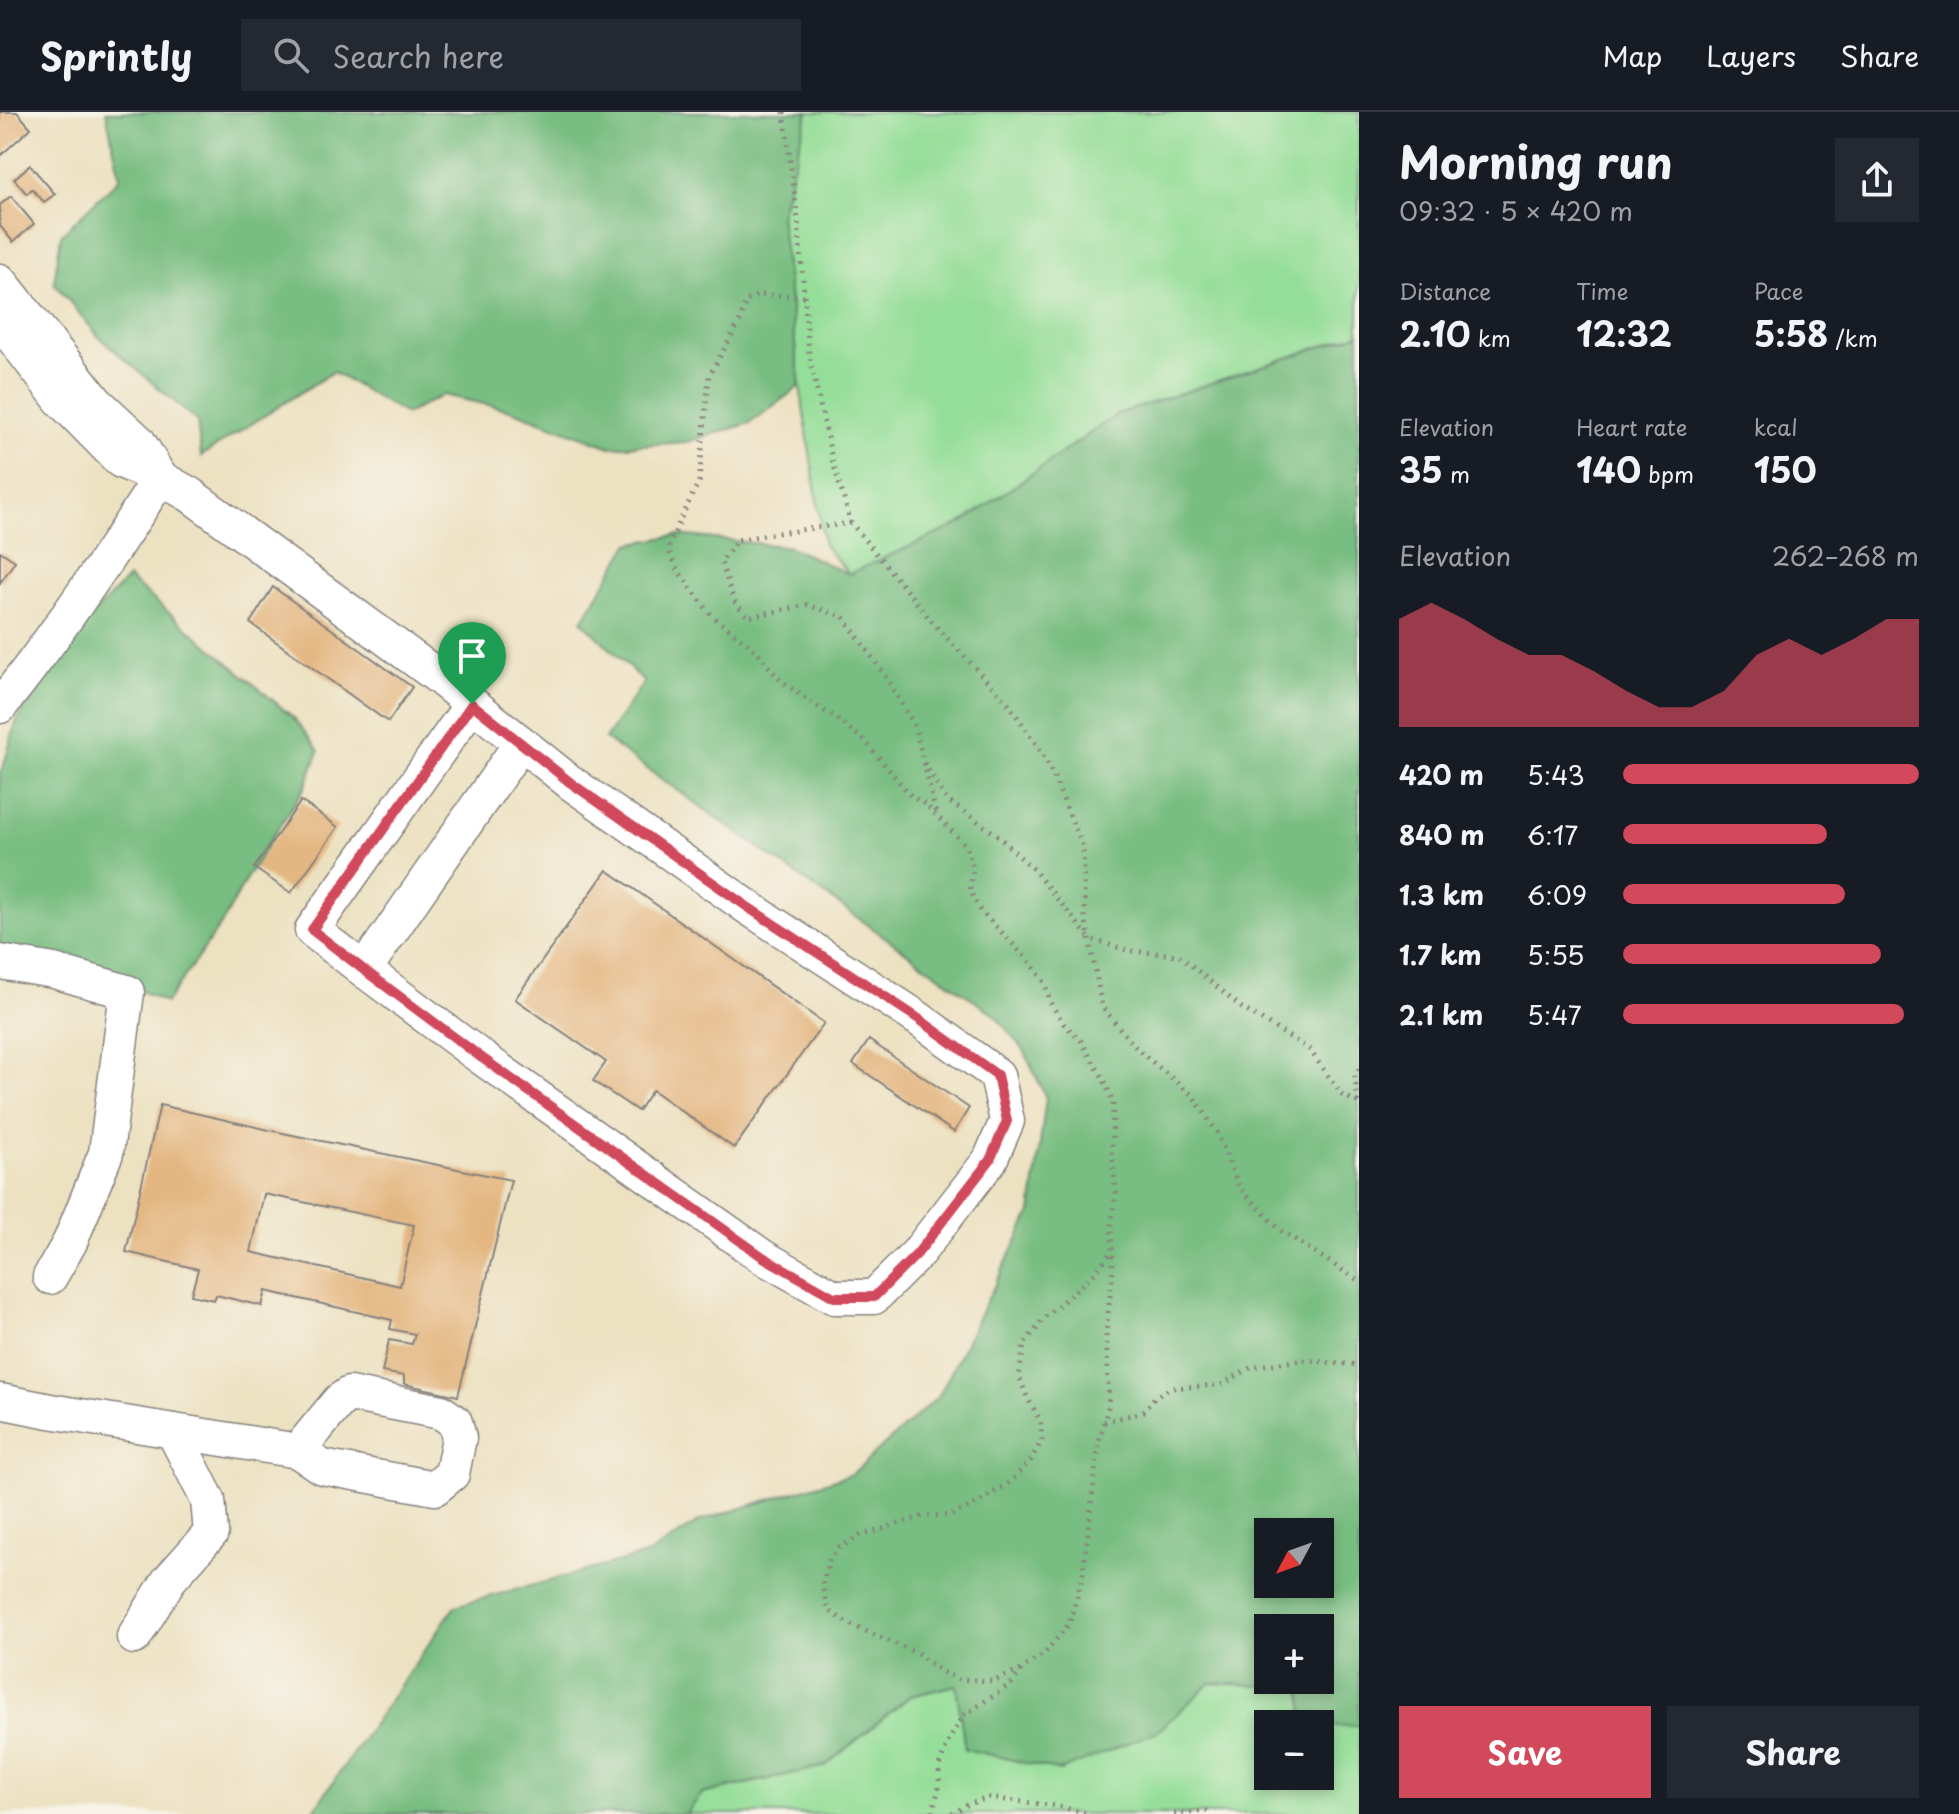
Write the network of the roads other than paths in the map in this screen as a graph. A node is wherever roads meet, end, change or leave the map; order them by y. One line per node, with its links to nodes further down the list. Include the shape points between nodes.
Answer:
1 (0, 281): 3 (lane)
2 (0, 321): 3 (lane, via 61,400)
3 (130, 451): 4 (lane)
4 (160, 478): 5 (lane, via 296,571); 6 (lane)
5 (472, 704): 7 (lane); 9 (lane, via 312,930)
6 (0, 706)
7 (521, 743): 9 (lane); 9 (lane, via 749,908 997,1075 1007,1121 990,1160 917,1254 874,1297 834,1297 763,1257)
8 (0, 962): 10 (lane, via 127,992 106,1153)
9 (364, 970)
10 (50, 1277)
11 (0, 1401): 12 (lane)
12 (173, 1431): 13 (lane); 14 (lane, via 208,1500 211,1533 169,1580)
13 (298, 1451)
14 (134, 1637)

